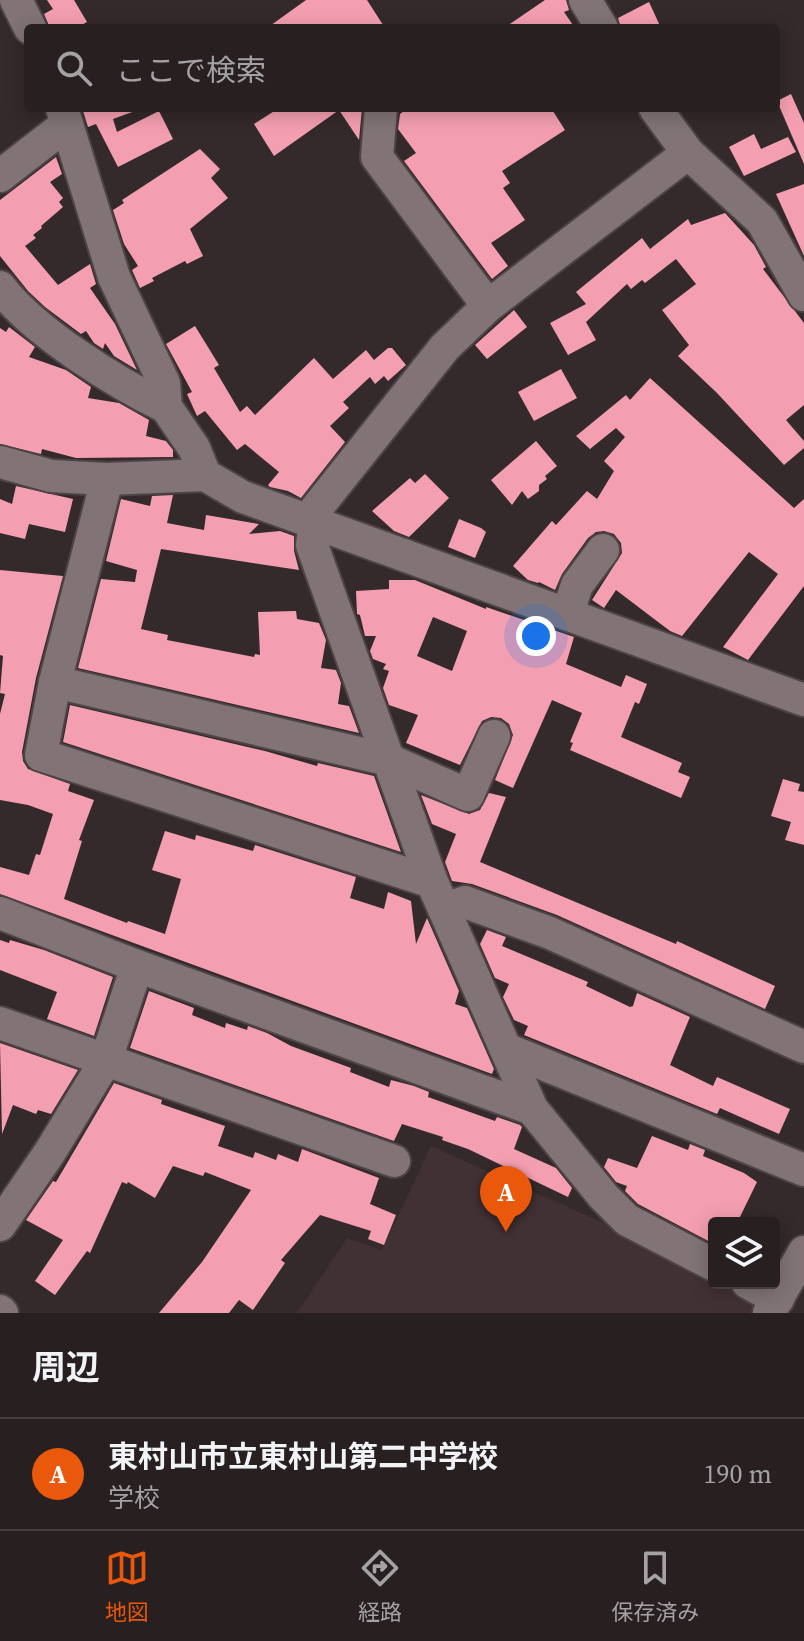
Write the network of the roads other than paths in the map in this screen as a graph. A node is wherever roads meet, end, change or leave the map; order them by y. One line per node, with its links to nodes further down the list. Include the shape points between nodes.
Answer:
1 (16, 0): 3 (street)
2 (585, 0): 4 (street)
3 (28, 24)
4 (600, 24)
5 (381, 112): 12 (street, via 377,157)
6 (658, 112): 8 (street)
7 (64, 116): 9 (street); 13 (street, via 114,277 164,383)
8 (688, 153): 11 (street, via 762,221); 12 (street)
9 (0, 176)
10 (0, 287): 13 (street, via 68,349)
11 (804, 295)
12 (488, 306): 17 (street, via 445,347 316,509)
13 (166, 407): 15 (street)
14 (0, 462): 16 (street, via 51,476)
15 (205, 475): 16 (street); 17 (street, via 243,497)
16 (107, 479): 20 (street)
17 (313, 523): 19 (street); 23 (street, via 312,545)
18 (603, 550): 19 (street, via 577,585)
19 (568, 612): 21 (street)
20 (55, 682): 23 (street); 24 (street, via 41,755)
21 (804, 700)
22 (494, 736): 23 (street, via 468,795)
23 (389, 760): 24 (street)
24 (438, 896): 28 (street, via 550,933); 29 (street)
25 (0, 913): 26 (street)
26 (137, 966): 30 (street); 31 (street)
27 (0, 1023): 30 (street)
28 (804, 1047)
29 (506, 1049): 31 (street); 33 (street)
30 (106, 1060): 32 (street); 34 (street)
31 (532, 1109): 36 (street, via 627,1220)
32 (394, 1161)
33 (804, 1170)
34 (0, 1225)
35 (804, 1252): 38 (street)
36 (708, 1262)
37 (755, 1289): 38 (street)
38 (774, 1306)

